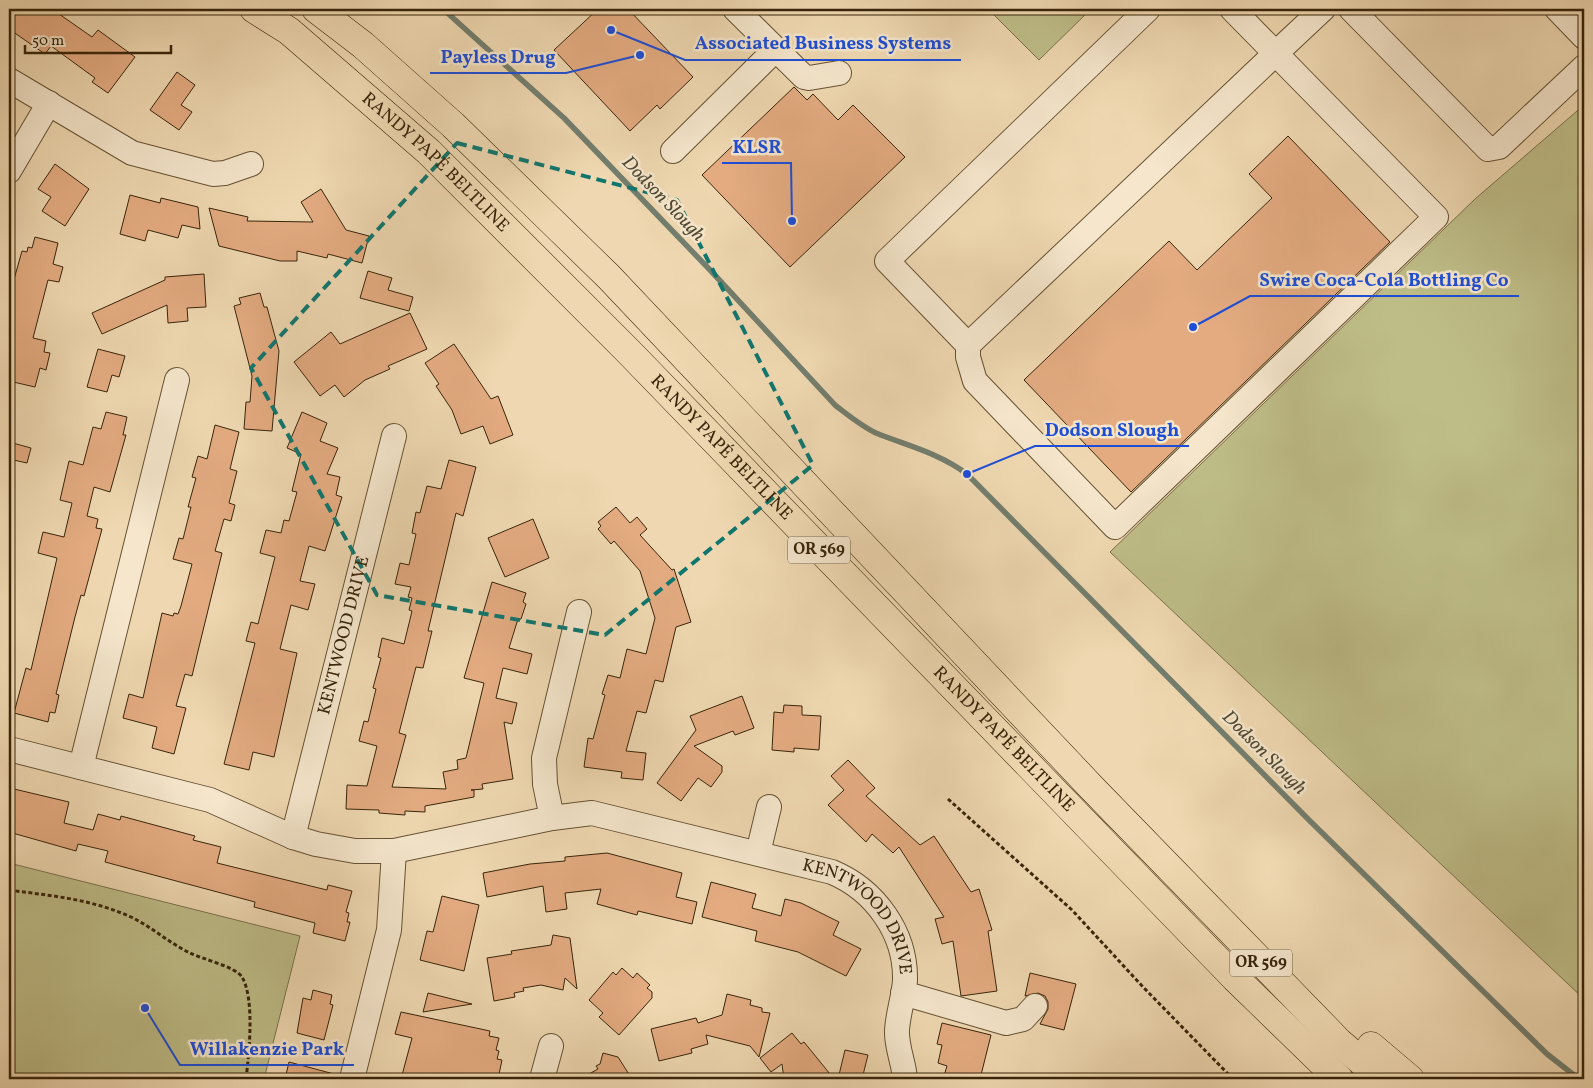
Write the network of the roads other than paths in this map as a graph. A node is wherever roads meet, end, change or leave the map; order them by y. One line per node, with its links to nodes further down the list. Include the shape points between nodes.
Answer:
1 (247, 9): 10 (highway)
2 (254, 9): 10 (highway, RANDY PAPÉ BELTLINE / OR 569)
3 (316, 9): 32 (highway, RANDY PAPÉ BELTLINE / OR 569, via 363,45 453,125 609,277)
4 (735, 9): 12 (street)
5 (1148, 9): 21 (street, via 887,261)
6 (1232, 9): 13 (street)
7 (1323, 9): 13 (street)
8 (1351, 9): 14 (street, via 1488,149 1499,147)
9 (1557, 9): 11 (street)
10 (289, 32): 39 (highway, RANDY PAPÉ BELTLINE / OR 569, via 428,152 615,338 1228,971)
11 (1584, 37)
12 (775, 50): 15 (street, via 804,77); 18 (street)
13 (1274, 54): 21 (street); 21 (street, via 1436,217 1114,527 975,381)
14 (1584, 67)
15 (839, 73)
16 (9, 80): 17 (street)
17 (49, 103): 19 (street, via 140,155 213,174); 20 (street)
18 (674, 151)
19 (251, 164)
20 (9, 170)
21 (968, 345)
22 (177, 380): 26 (street)
23 (394, 436): 29 (street, KENTWOOD DRIVE)
24 (579, 612): 28 (street, via 544,758)
25 (9, 749): 26 (street, KENTWOOD DRIVE)
26 (81, 767): 29 (street, KENTWOOD DRIVE, via 210,800)
27 (769, 807): 31 (street)
28 (552, 818): 30 (street, KENTWOOD DRIVE); 31 (street, KENTWOOD DRIVE, via 599,814)
29 (293, 837): 30 (street, KENTWOOD DRIVE, via 337,850)
30 (394, 851): 36 (street, via 389,930)
31 (758, 852): 33 (street, KENTWOOD DRIVE, via 832,872 863,890 888,919 898,937 905,969)
32 (1204, 904): 40 (highway, RANDY PAPÉ BELTLINE / OR 569, via 1339,1042); 41 (highway)
33 (903, 993): 34 (street, via 1006,1023 1023,1019); 38 (street, KENTWOOD DRIVE, via 897,1029)
34 (1035, 1006)
35 (550, 1046): 37 (street)
36 (352, 1079)
37 (542, 1079)
38 (905, 1079)
39 (1339, 1079)
40 (1382, 1079)
41 (1410, 1079)

